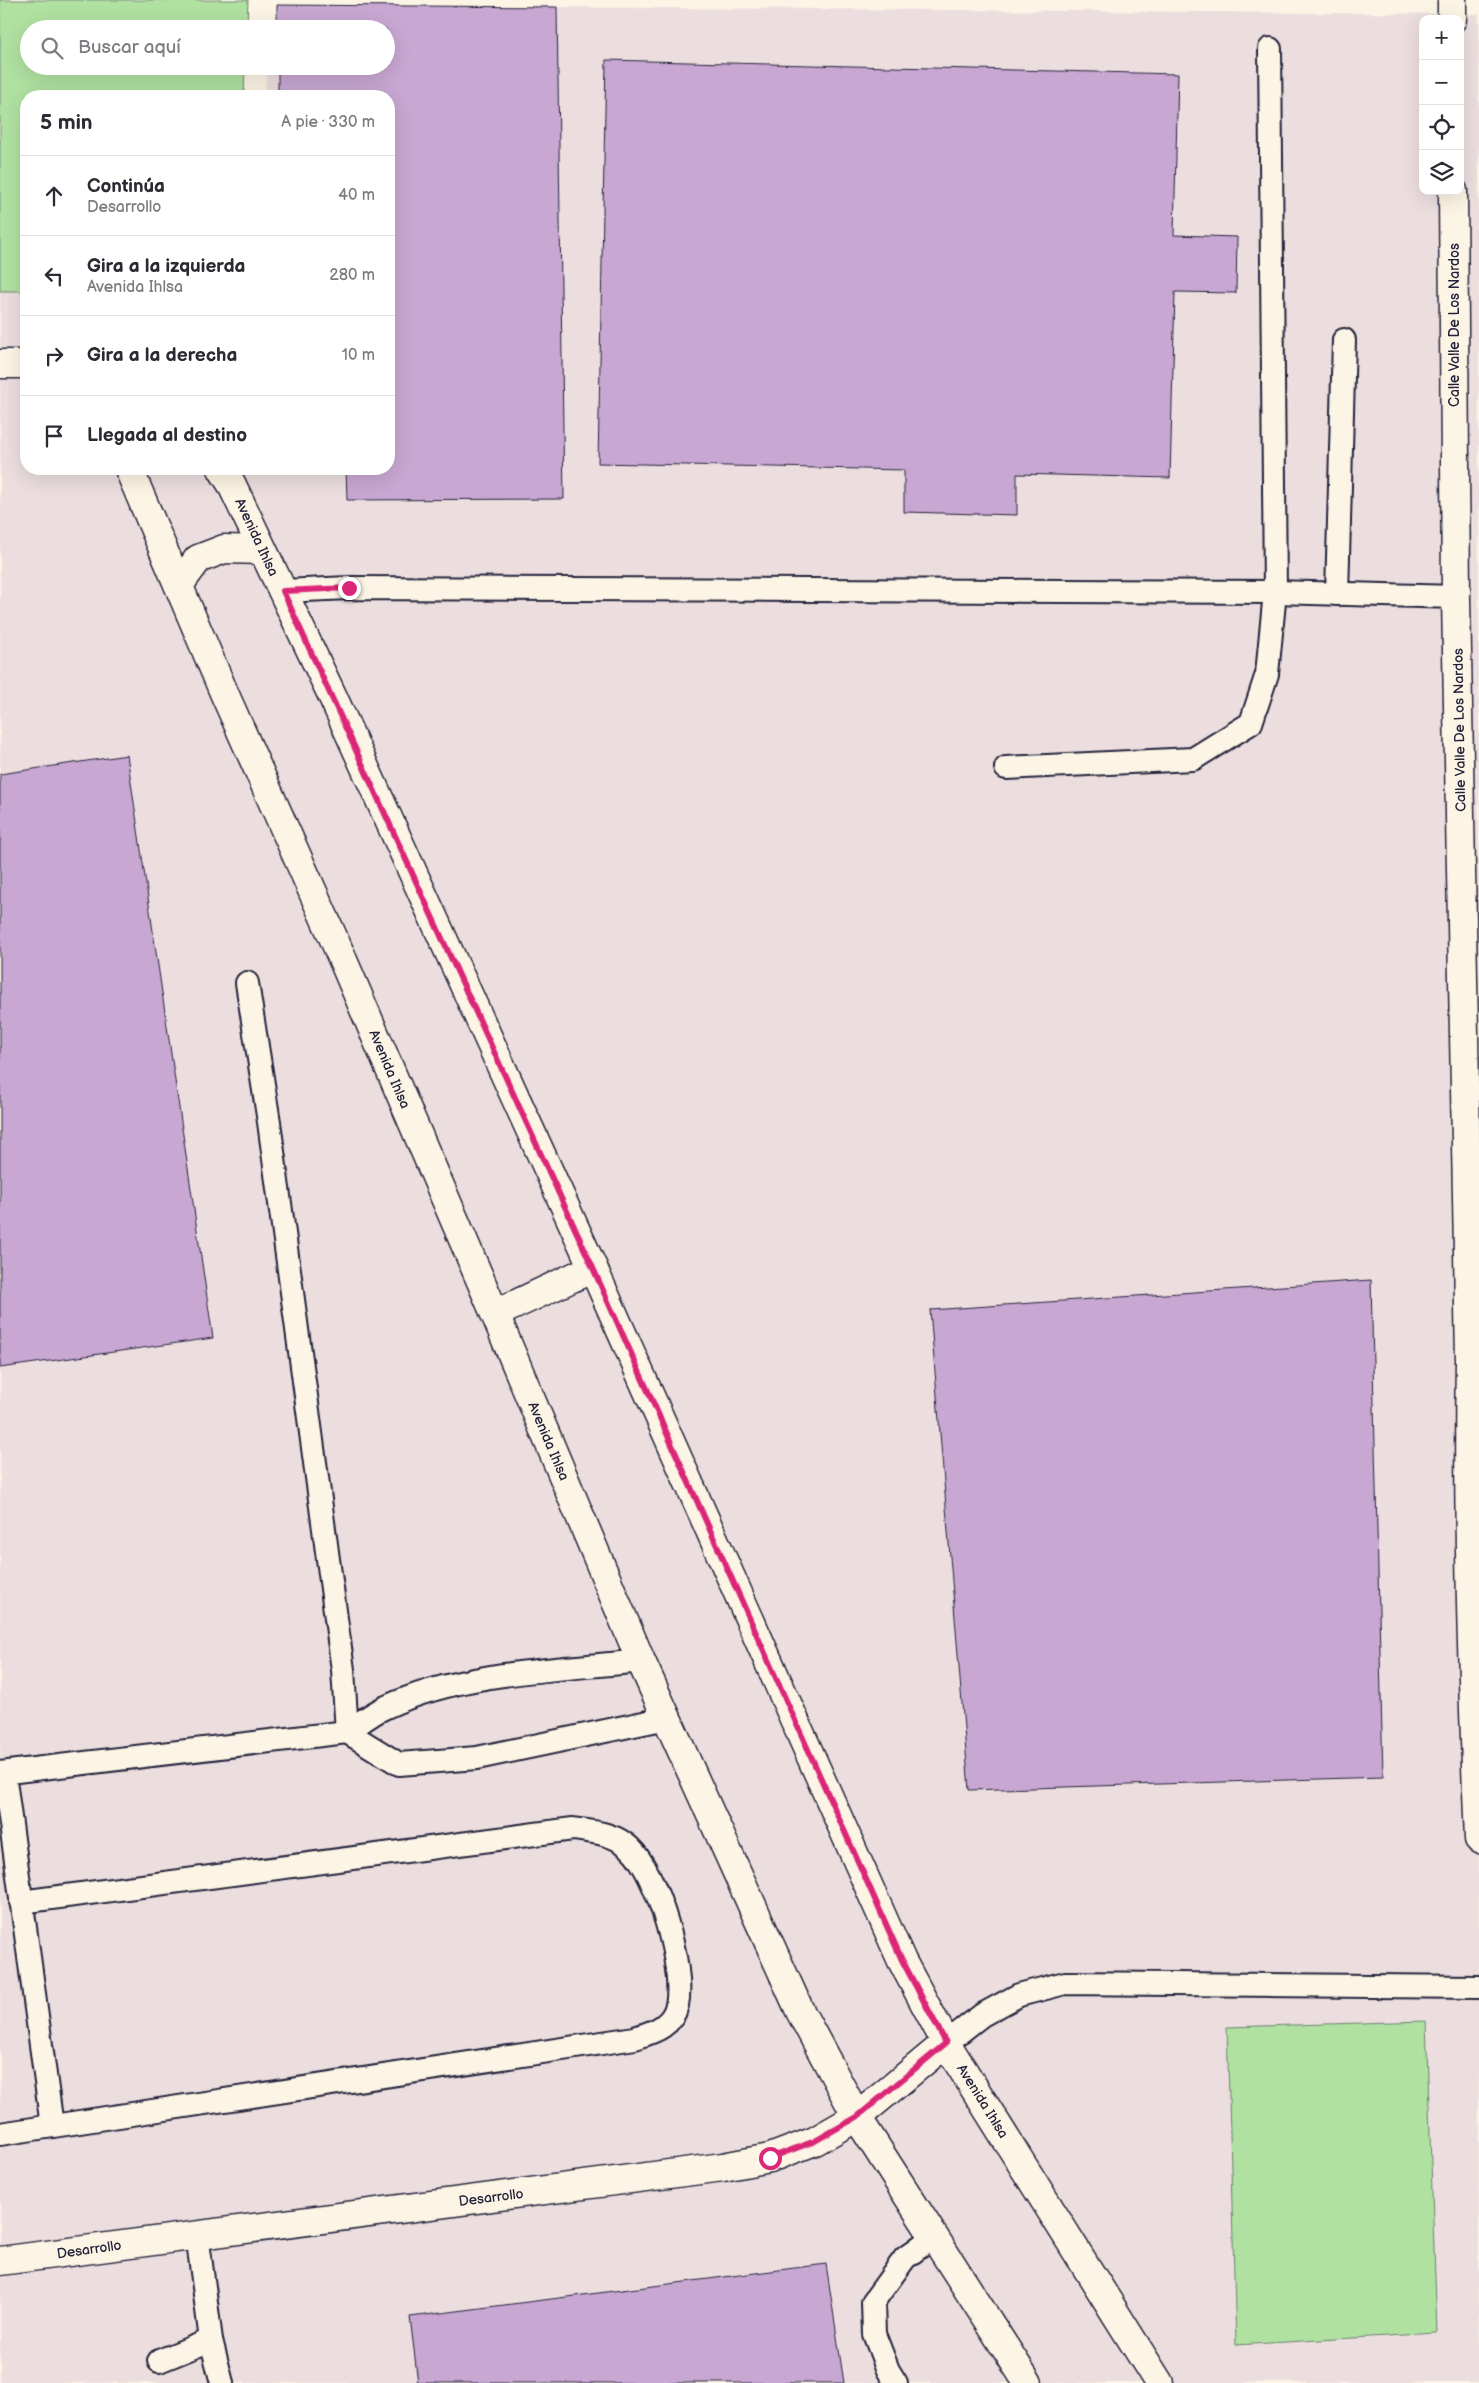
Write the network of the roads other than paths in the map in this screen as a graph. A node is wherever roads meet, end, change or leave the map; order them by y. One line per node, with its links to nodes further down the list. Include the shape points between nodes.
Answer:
1 (1452, 0): 2 (street)
2 (1452, 15)
3 (1270, 49): 13 (lane)
4 (1453, 195): 15 (street, Calle Valle De Los Nardos)
5 (1344, 340): 14 (lane)
6 (0, 364): 7 (street)
7 (20, 364)
8 (132, 475): 11 (street, Avenida Ihlsa)
9 (226, 475): 10 (street, Avenida Ihlsa)
10 (262, 550): 11 (street, via 224,549 198,559); 12 (street, Avenida Ihlsa)
11 (179, 585): 19 (street, Avenida Ihlsa)
12 (283, 591): 13 (lane, via 349,588); 18 (street, Avenida Ihlsa)
13 (1275, 592): 14 (lane); 16 (lane, via 1267,674 1251,723 1193,759)
14 (1337, 594): 15 (lane)
15 (1456, 597): 20 (street, Calle Valle De Los Nardos)
16 (1006, 768)
17 (248, 983): 24 (lane, via 343,1670)
18 (593, 1268): 19 (street); 29 (street, Avenida Ihlsa, via 898,1952)
19 (495, 1314): 22 (street, Avenida Ihlsa)
20 (1474, 1361): 21 (street, Calle Valle De Los Nardos)
21 (1474, 1439): 26 (street, Calle Valle De Los Nardos, via 1474,1732)
22 (641, 1661): 23 (street, Avenida Ihlsa); 24 (lane, via 476,1679 384,1707)
23 (667, 1718): 24 (lane, via 477,1758 399,1764); 30 (street, Avenida Ihlsa, via 800,2011)
24 (347, 1732): 25 (lane)
25 (2, 1773): 27 (lane)
26 (1479, 1839)
27 (21, 1902): 31 (lane); 31 (lane, via 573,1829 605,1834 630,1847 650,1877 668,1927 678,1974 677,2006 662,2029 635,2038)
28 (1479, 1987): 29 (lane, via 1065,1983 1019,1995 982,2015)
29 (946, 2043): 30 (street, Desarrollo); 41 (street, Avenida Ihlsa)
30 (857, 2117): 33 (street, Desarrollo, via 815,2141 770,2158 724,2167); 34 (street, Avenida Ihlsa)
31 (52, 2126): 32 (lane)
32 (0, 2134)
33 (197, 2234): 35 (street, Desarrollo); 36 (lane)
34 (933, 2236): 39 (lane, via 905,2258 873,2302 874,2334); 40 (street, Avenida Ihlsa)
35 (0, 2261)
36 (211, 2340): 37 (lane); 38 (lane)
37 (159, 2361)
38 (222, 2383)
39 (896, 2383)
40 (1028, 2383)
41 (1158, 2383)

